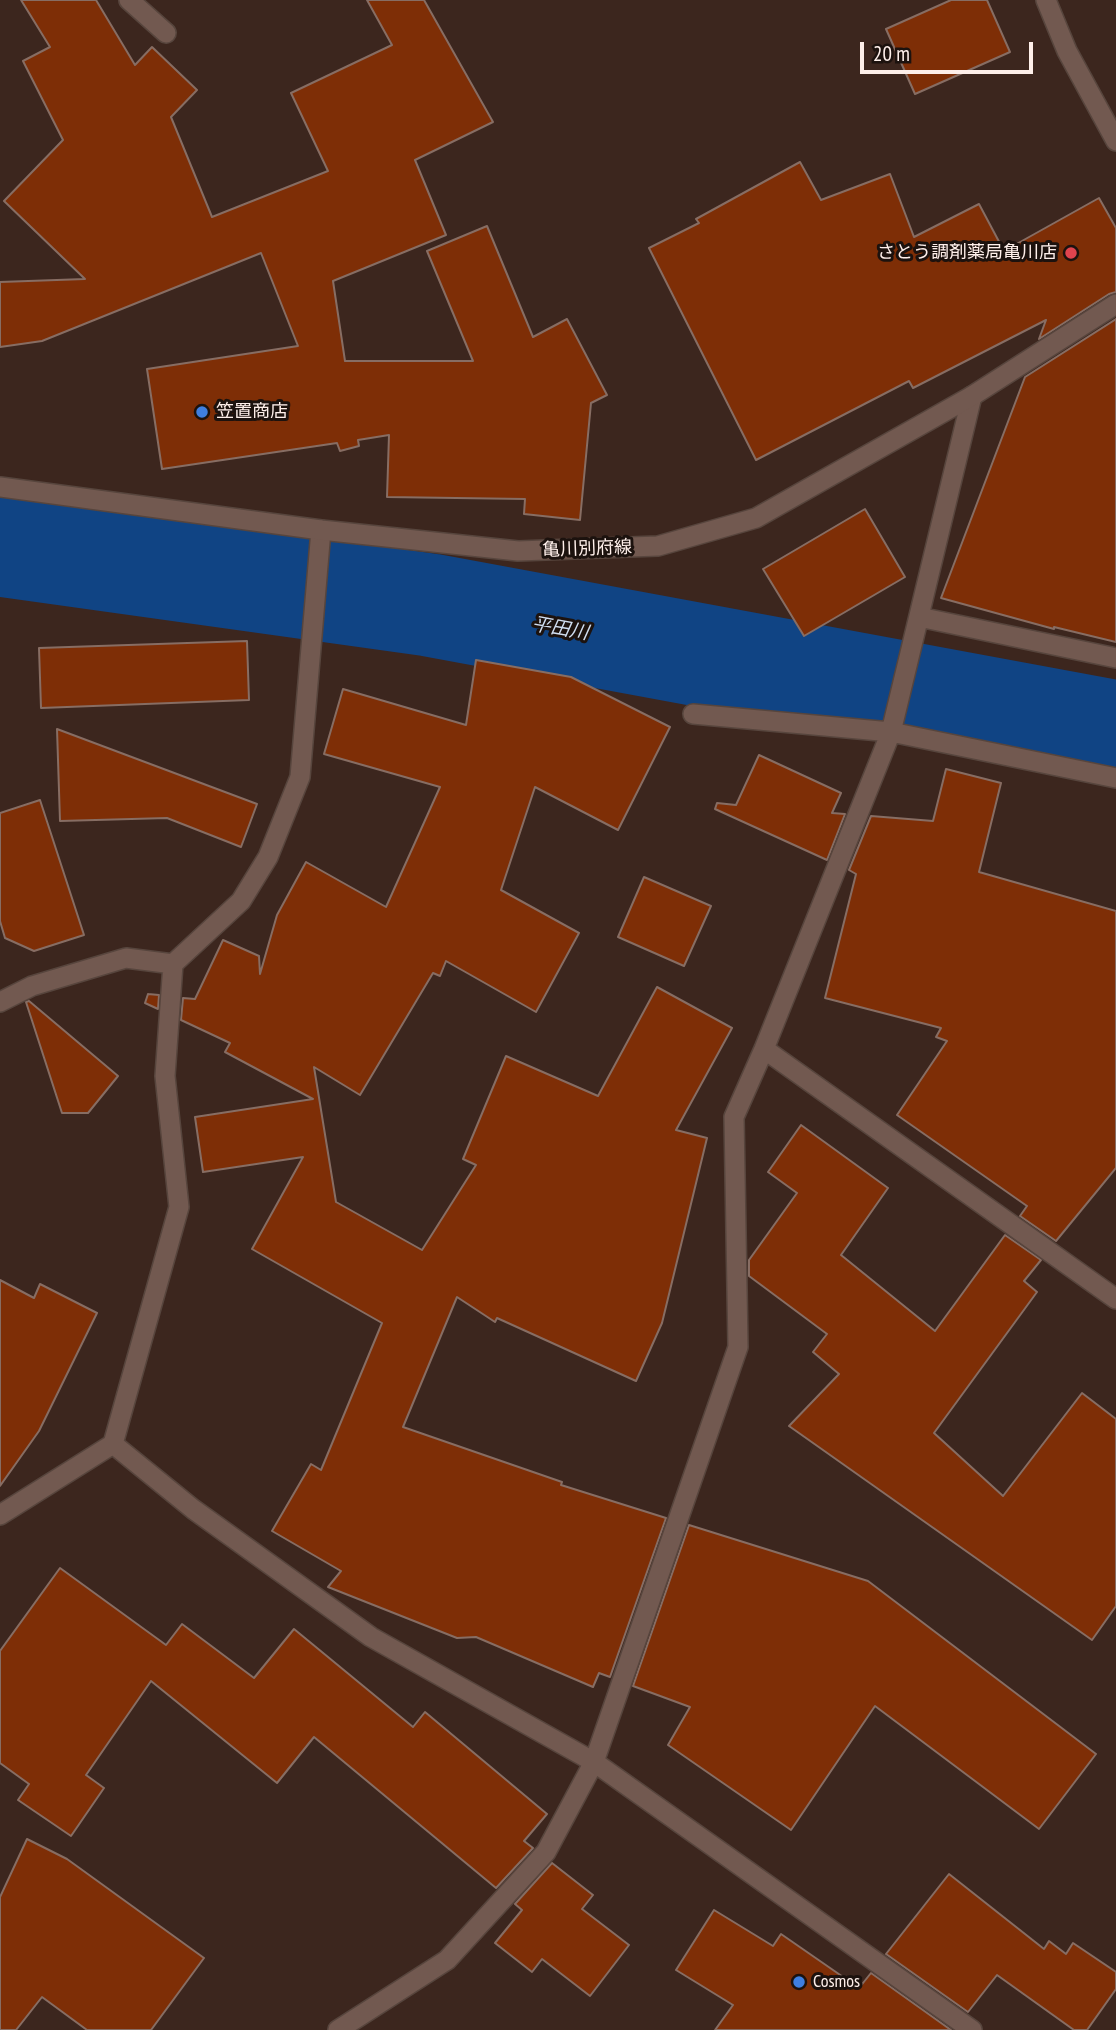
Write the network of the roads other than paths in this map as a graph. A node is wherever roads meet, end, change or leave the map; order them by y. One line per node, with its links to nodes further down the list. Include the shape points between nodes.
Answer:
1 (129, 0): 3 (street)
2 (1046, 0): 4 (street, via 1067,51)
3 (166, 33)
4 (1116, 142)
5 (1116, 304): 6 (street, 亀川別府線)
6 (972, 396): 8 (street, 亀川別府線, via 756,518 658,546 518,551); 9 (street)
7 (0, 487): 8 (street, 亀川別府線)
8 (321, 530): 14 (street, via 300,777 268,857 241,901)
9 (919, 617): 10 (street); 12 (street)
10 (1116, 658)
11 (693, 713): 12 (street)
12 (891, 732): 13 (street); 16 (street)
13 (1116, 778)
14 (173, 964): 15 (street, via 126,958 32,986); 18 (street, via 165,1076 178,1207)
15 (0, 1002)
16 (764, 1049): 17 (street); 20 (street, via 734,1117 738,1347)
17 (1116, 1298)
18 (113, 1444): 19 (street); 20 (street, via 193,1509 371,1637)
19 (0, 1515)
20 (594, 1762): 21 (street, via 546,1852 447,1960); 22 (street)
21 (338, 2030)
22 (972, 2030)

